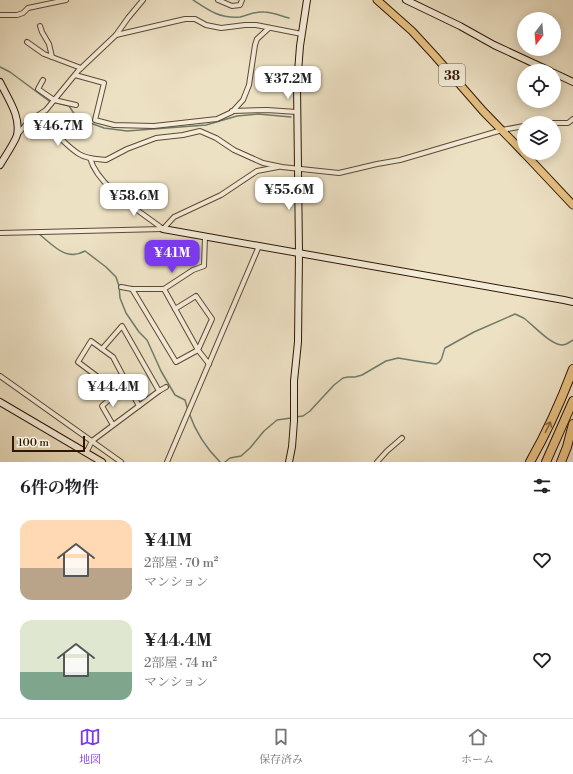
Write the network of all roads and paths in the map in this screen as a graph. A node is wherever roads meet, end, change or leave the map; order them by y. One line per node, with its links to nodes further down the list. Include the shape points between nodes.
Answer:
1 (66, 0): 8 (street, via 28,8 17,15)
2 (143, 0): 12 (street)
3 (218, 0): 4 (street, via 232,6 240,5)
4 (242, 0)
5 (307, 0): 11 (street)
6 (406, 0): 15 (street)
7 (380, 1): 33 (main road, 38, via 436,56)
8 (0, 15)
9 (40, 26): 14 (street)
10 (269, 28): 11 (street); 12 (street, via 245,25 221,28 206,25 195,19 186,19); 25 (street, via 255,45 249,85 243,100)
11 (302, 34): 26 (street)
12 (116, 35): 16 (street)
13 (27, 42): 14 (street)
14 (52, 57): 16 (street)
15 (535, 64)
16 (81, 68): 17 (street)
17 (75, 75): 23 (street); 29 (street, via 104,83 95,120 114,125 154,126)
18 (561, 76): 21 (street)
19 (43, 80): 23 (street, via 38,90)
20 (0, 82): 22 (street)
21 (573, 82)
22 (2, 92): 34 (street, via 14,109)
23 (54, 100): 24 (street); 27 (street)
24 (76, 105)
25 (232, 112): 26 (street); 29 (street, via 217,119)
26 (297, 112): 40 (street)
27 (35, 118): 34 (street, via 28,122); 36 (street, via 79,154)
28 (573, 119): 30 (street, via 568,123)
29 (197, 122): 32 (street)
30 (561, 123)
31 (517, 127): 33 (street)
32 (200, 130): 36 (street, via 156,138 106,160); 39 (street, via 247,157)
33 (502, 130): 35 (main road, 38); 40 (street, via 400,160 339,173)
34 (17, 136): 38 (street)
35 (517, 146)
36 (90, 158): 42 (street, via 103,182)
37 (531, 160): 41 (main road, 38)
38 (0, 166)
39 (282, 167): 40 (street); 42 (street, via 257,170 221,195 174,217)
40 (298, 168): 46 (street)
41 (573, 205)
42 (164, 229): 43 (street); 44 (street)
43 (0, 233)
44 (205, 237): 45 (street); 49 (street, via 204,266 193,270)
45 (259, 246): 46 (street); 54 (street)
46 (299, 253): 50 (street); 73 (street, via 298,342)
47 (121, 287): 48 (street)
48 (132, 289): 49 (street); 53 (street, via 176,362)
49 (164, 289): 51 (street)
50 (573, 302)
51 (175, 309): 53 (street); 53 (street, via 196,296 212,319)
52 (102, 349): 57 (street, via 113,357); 59 (street, via 122,326); 60 (street, via 91,341 78,362)
53 (198, 350): 54 (street)
54 (209, 364): 72 (street)
55 (573, 369): 75 (highway, one-way to 55, via 541,444)
56 (0, 376): 68 (street)
57 (127, 385): 60 (street); 63 (street)
58 (166, 387): 59 (street)
59 (159, 391): 63 (street)
60 (118, 392): 65 (street, via 102,406)
61 (573, 401): 66 (highway)
62 (0, 402): 69 (street)
63 (139, 406): 65 (street)
64 (573, 424): 78 (highway)
65 (113, 425): 68 (street)
66 (561, 427): 76 (highway); 77 (highway)
67 (402, 438): 74 (street)
68 (92, 441): 69 (street); 71 (street)
69 (86, 453): 70 (street)
70 (102, 462)
71 (121, 462)
72 (167, 462)
73 (289, 462)
74 (377, 462)
75 (530, 462)
76 (540, 462)
77 (546, 462)
78 (561, 462)

